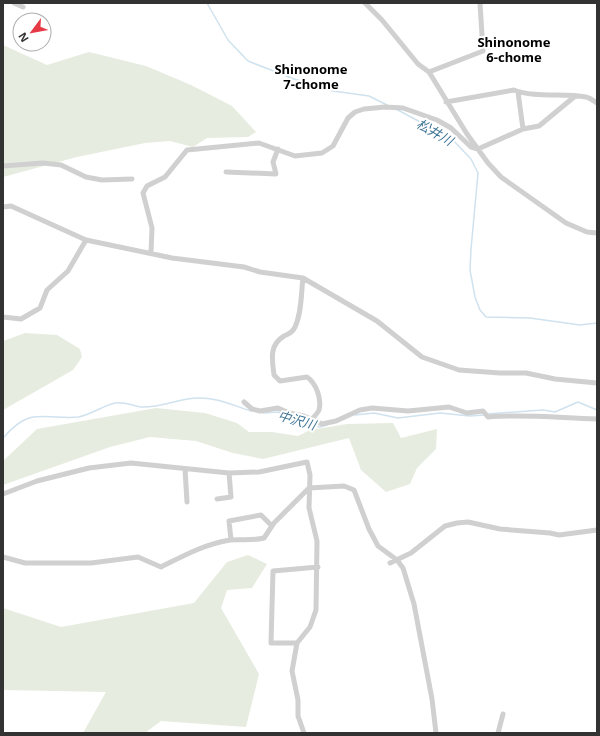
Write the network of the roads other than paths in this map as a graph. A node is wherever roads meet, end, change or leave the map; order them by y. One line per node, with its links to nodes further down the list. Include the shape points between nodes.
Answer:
1 (14, 3): 4 (street)
2 (365, 3): 5 (street, via 418,64)
3 (480, 3): 5 (street, via 483,51)
4 (23, 7)
5 (430, 72): 8 (street)
6 (518, 92): 7 (street); 8 (street, via 514,90); 10 (street)
7 (574, 97): 9 (street, via 587,97); 10 (street, via 539,126)
8 (446, 102): 12 (street)
9 (597, 103)
10 (523, 129): 12 (street)
11 (278, 149): 12 (street, via 300,156 322,153 333,146 348,118 355,112 385,107 403,108 436,120 451,128 471,148); 14 (street, via 273,162 276,174); 19 (street, via 259,143 187,150 182,153 171,171 147,186 143,193 152,228)
12 (478, 149): 17 (street, via 501,177 539,205 577,228)
13 (3, 166): 15 (street, via 55,164 86,177 102,180)
14 (226, 172)
15 (132, 179)
16 (3, 207): 18 (street, via 11,206)
17 (597, 233)
18 (86, 240): 19 (street); 21 (street, via 68,271 47,290 40,308 21,319)
19 (151, 252): 20 (street, via 172,258)
20 (303, 278): 22 (street, via 371,318 422,357 459,370 526,372 555,379); 25 (street, via 298,320 292,332 275,342 273,365 274,375 280,381 307,377 314,384 320,404 318,412)
21 (3, 317)
22 (597, 383)
23 (244, 402): 25 (street, via 252,409 260,411 278,408)
24 (597, 419): 25 (street, via 552,416 488,417 483,411 467,413 449,407 408,411 372,408 354,412 328,424)
25 (311, 420)
26 (185, 470): 27 (street); 29 (street, via 131,463 90,468 37,481); 31 (street)
27 (229, 473): 28 (street, via 259,472 307,462); 30 (street, via 231,496)
28 (309, 488): 32 (street); 36 (street, via 344,486 354,490 378,546); 38 (street, via 309,508 317,541)
29 (3, 494)
30 (218, 499)
31 (187, 502)
32 (272, 526): 34 (street, via 264,538); 34 (street, via 261,515 229,522)
33 (597, 530): 36 (street, via 559,535 500,529 468,522 457,523 445,526 411,554)
34 (231, 540): 35 (street, via 206,545 161,567 138,557 91,563 25,563)
35 (3, 557)
36 (397, 560): 37 (street); 42 (street, via 403,568 414,604)
37 (390, 563)
38 (318, 567): 39 (street, via 316,610 310,627); 39 (street, via 273,571 271,643)
39 (297, 643): 41 (street, via 292,678 298,700 298,716)
40 (503, 714): 43 (street)
41 (304, 733)
42 (436, 733)
43 (498, 733)

